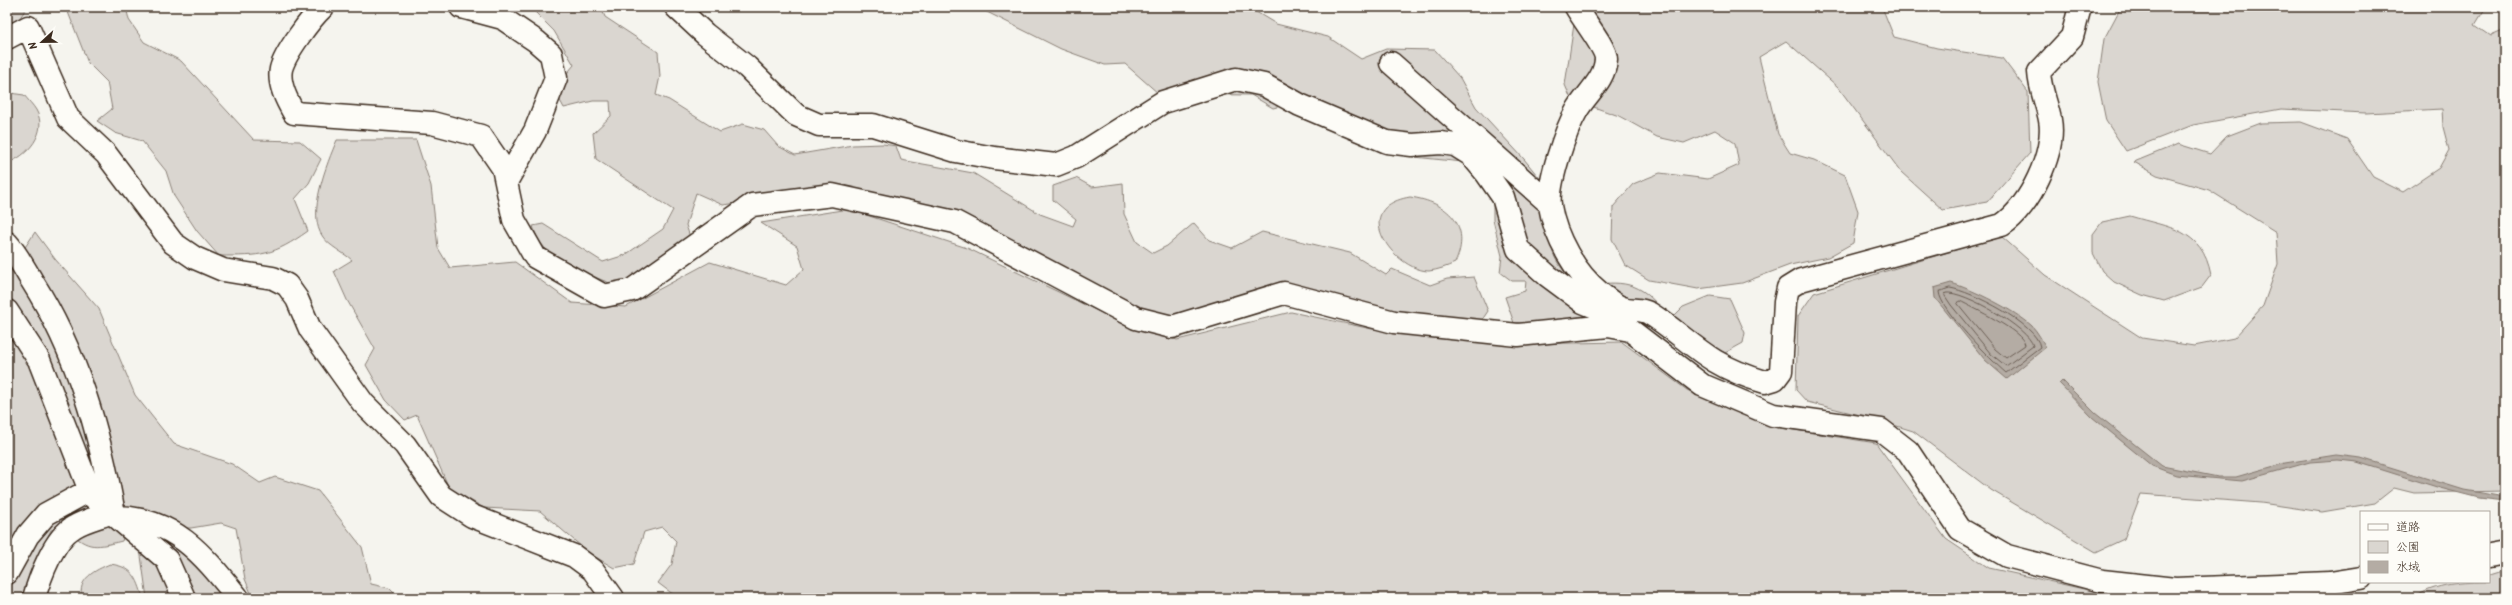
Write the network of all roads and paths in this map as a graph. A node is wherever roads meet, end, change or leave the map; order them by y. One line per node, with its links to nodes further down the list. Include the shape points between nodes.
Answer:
1 (322, 7): 8 (street, via 310,18 281,69 284,93 294,113 432,123 481,136 503,168)
2 (461, 7): 8 (street, via 502,18 551,54 556,78 534,131)
3 (676, 7): 11 (street, via 747,67 796,114 819,125 873,125 956,151 994,158 1056,165 1076,157 1163,102 1236,80 1264,85 1300,105 1387,142 1455,145 1471,155 1488,174 1503,197 1518,249 1583,302 1600,309)
4 (1576, 7): 9 (street, via 1599,41 1606,57 1604,71 1578,110 1563,143)
5 (2080, 7): 11 (street, via 2072,37 2039,72 2040,87 2050,120 2050,138 2030,198 2014,217 2002,225 1801,280 1788,288 1781,371 1775,379 1765,382 1729,368 1643,309)
6 (7, 38): 22 (street, via 28,27 68,118 106,154 173,243 195,258 223,270 273,278 287,285 297,299 310,329 359,397 405,445 441,496 472,516 574,556 593,570)
7 (1391, 63): 9 (street)
8 (506, 182): 18 (street, via 514,220 534,257 604,296 632,290 752,205 832,195 955,222 1136,318 1172,327 1284,293 1394,322 1518,335 1608,326 1630,330 1702,385 1772,415 1880,430 1908,451 1960,529 2007,556 2102,581 2175,589 2330,583)
9 (1550, 204): 11 (street, via 1558,234 1571,260 1600,292)
10 (7, 243): 14 (street, via 40,294 64,338 81,379 106,466)
11 (1623, 308)
12 (7, 311): 13 (street, via 39,360)
13 (90, 490): 14 (street, via 92,496); 17 (street, via 46,514 28,535)
14 (114, 514): 19 (street, via 73,527 59,543 41,574); 20 (street, via 167,560); 21 (street, via 153,522 180,536 209,561)
15 (2505, 553): 16 (street)
16 (2490, 556)
17 (7, 573)
18 (2360, 578)
19 (34, 598)
20 (184, 598)
21 (238, 598)
22 (613, 598)

